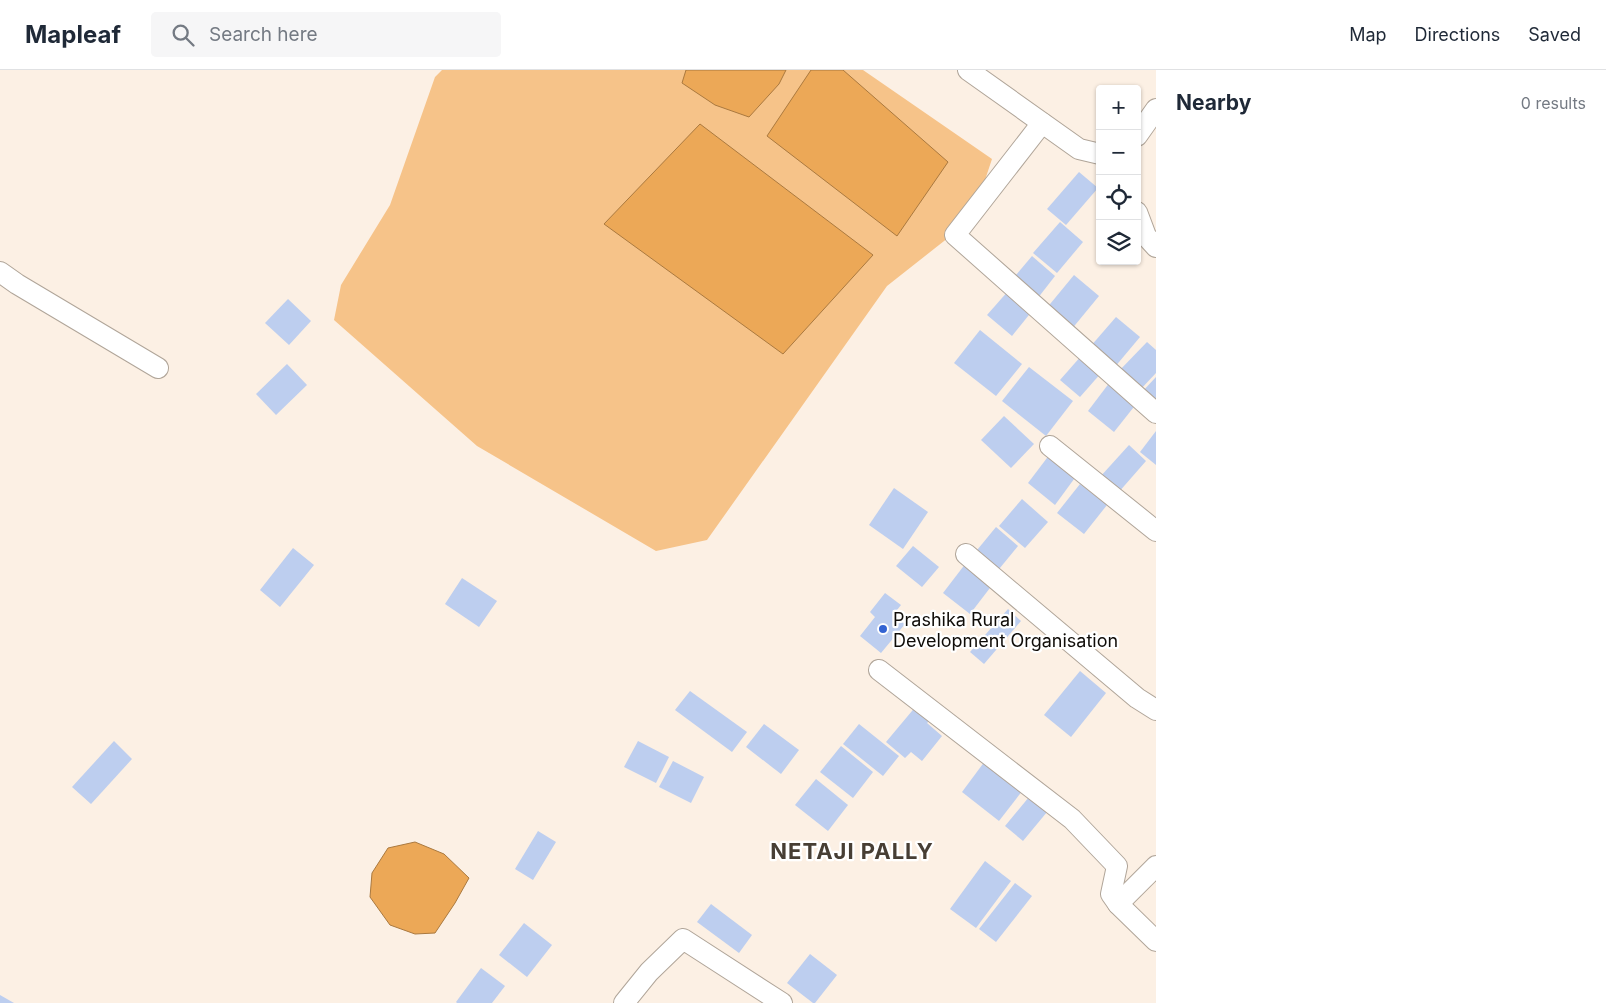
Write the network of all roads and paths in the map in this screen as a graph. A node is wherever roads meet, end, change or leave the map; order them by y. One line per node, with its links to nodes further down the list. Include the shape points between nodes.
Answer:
1 (968, 70): 3 (street)
2 (1156, 109): 4 (street)
3 (1042, 123): 5 (street, via 1079,149); 10 (street, via 955,235)
4 (1141, 130)
5 (1096, 153)
6 (1140, 220): 7 (street, via 1146,236)
7 (1156, 247)
8 (0, 272): 9 (street)
9 (158, 368)
10 (1156, 413)
11 (1050, 446): 12 (street)
12 (1156, 532)
13 (966, 554): 15 (street, via 1137,698)
14 (879, 670): 17 (street, via 1072,818 1117,866 1111,894)
15 (1156, 710)
16 (1156, 866): 17 (street)
17 (1118, 904): 18 (street)
18 (1156, 941)
19 (624, 1003): 20 (street, via 648,972 683,939)
20 (782, 1003)

